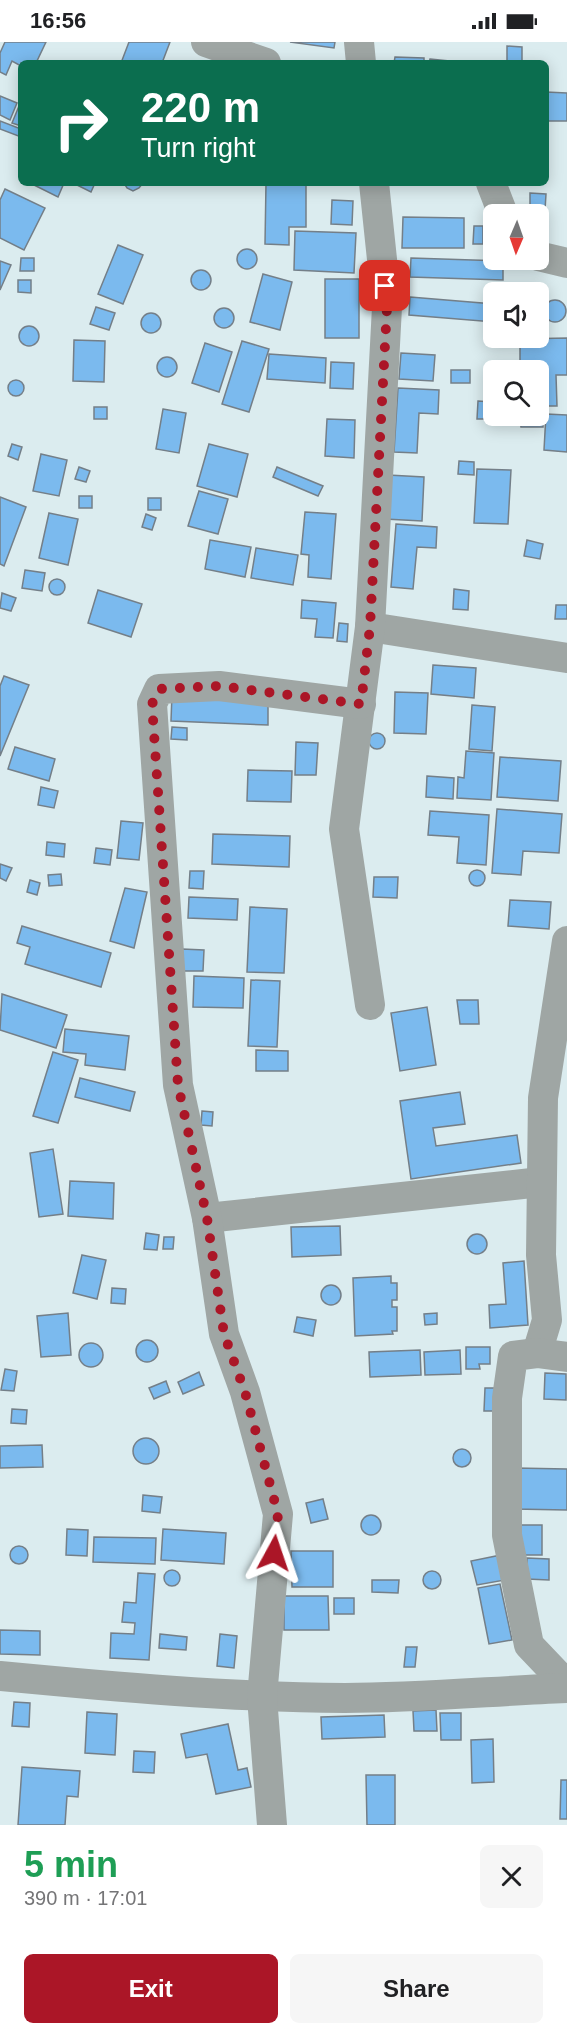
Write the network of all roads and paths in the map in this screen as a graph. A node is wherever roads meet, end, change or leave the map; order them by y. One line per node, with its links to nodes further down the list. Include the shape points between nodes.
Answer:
1 (206, 42): 3 (street)
2 (359, 42): 4 (street)
3 (257, 60)
4 (361, 60)
5 (374, 186): 10 (street, via 387,307)
6 (492, 186): 7 (street)
7 (499, 204)
8 (549, 259): 9 (street)
9 (567, 263)
10 (370, 627): 11 (street); 12 (street)
11 (567, 658)
12 (361, 704): 14 (street, via 344,829); 16 (street, via 219,686 159,689 152,704 178,1085)
13 (567, 941): 15 (street, via 543,1098)
14 (370, 1005)
15 (541, 1182): 16 (street); 17 (street, via 541,1255 547,1320)
16 (207, 1218): 21 (street, via 224,1334 245,1392 278,1514)
17 (537, 1353): 18 (street); 20 (street, via 513,1356 507,1398 507,1535 529,1645)
18 (567, 1357)
19 (0, 1676): 21 (street)
20 (567, 1687): 21 (street, via 348,1698)
21 (262, 1697): 22 (street)
22 (272, 1825)

